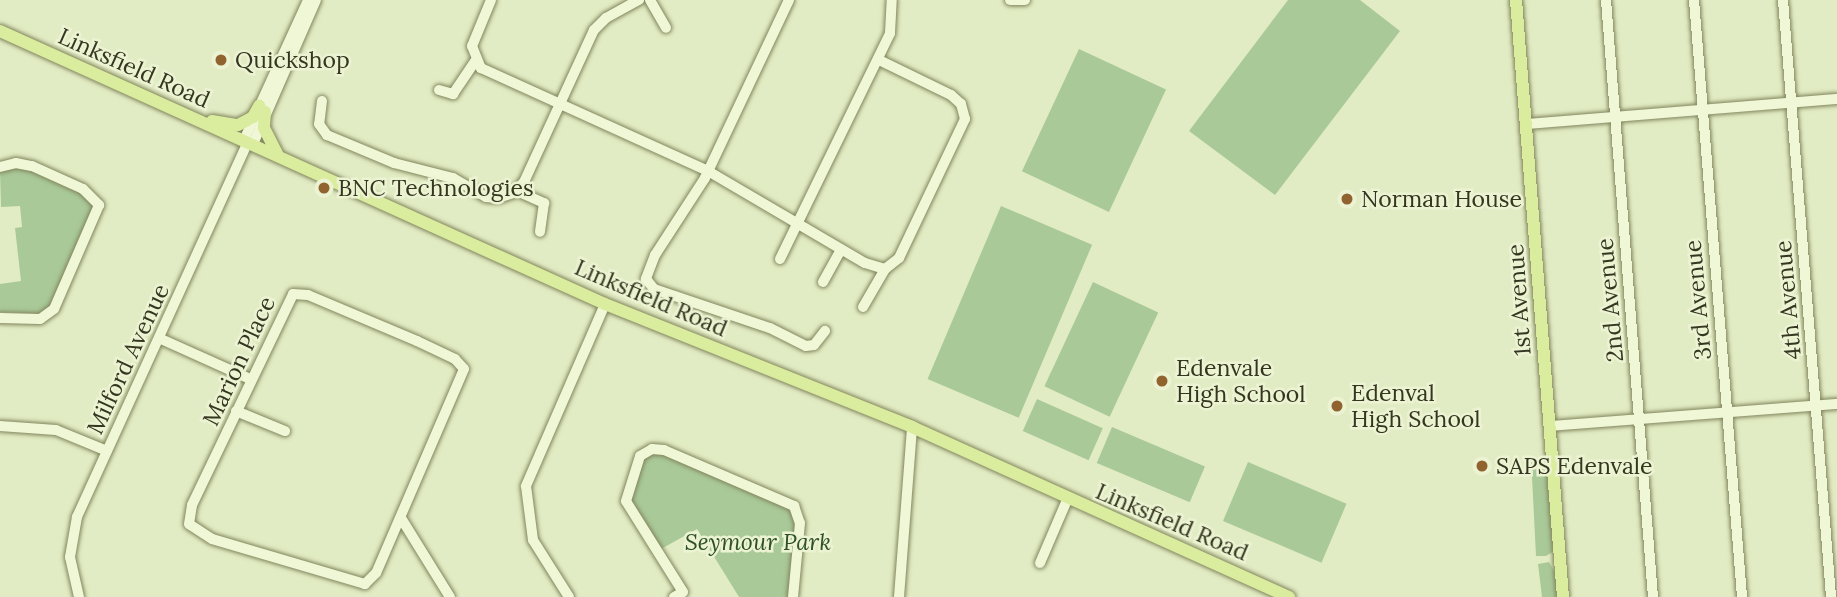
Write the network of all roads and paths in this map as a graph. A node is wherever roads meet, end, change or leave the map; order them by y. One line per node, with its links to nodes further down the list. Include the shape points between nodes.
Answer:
1 (308, 0): 23 (street)
2 (316, 0): 23 (street)
3 (491, 0): 17 (street, via 473,40)
4 (639, 0): 22 (street, via 597,25)
5 (650, 0): 14 (street)
6 (789, 0): 31 (street)
7 (892, 0): 16 (street, via 892,27)
8 (1010, 0): 9 (street)
9 (1025, 0)
10 (1516, 0): 27 (main road, 1st Avenue)
11 (1606, 0): 25 (street, 2nd Avenue)
12 (1694, 0): 24 (street, 3rd Avenue)
13 (1783, 0): 21 (street, 4th Avenue)
14 (666, 28)
15 (0, 31): 26 (main road, Linksfield Road)
16 (878, 60): 33 (street); 37 (street, via 951,95 961,104 965,119 900,258)
17 (475, 61): 18 (street, via 453,94); 22 (street)
18 (439, 90)
19 (323, 100): 32 (street, via 319,124 327,135 394,163 453,178 490,198)
20 (1837, 100): 21 (street)
21 (1791, 103): 24 (street); 46 (street, 4th Avenue)
22 (560, 104): 31 (street); 32 (street)
23 (262, 109): 26 (main road, via 239,125); 28 (street, Milford Avenue); 29 (main road, via 264,128)
24 (1703, 111): 25 (street); 48 (street, 3rd Avenue)
25 (1615, 117): 27 (street); 49 (street, 2nd Avenue)
26 (195, 118): 28 (main road, Linksfield Road)
27 (1526, 124): 51 (main road, 1st Avenue)
28 (248, 142): 29 (main road, Linksfield Road); 43 (street, Milford Avenue)
29 (277, 155): 39 (main road, Linksfield Road)
30 (0, 167): 41 (street, via 32,166 83,189 99,205 54,309 40,319)
31 (708, 171): 33 (street); 42 (street, via 649,268 649,286 770,328 806,346 814,345)
32 (517, 191): 34 (street, via 544,203)
33 (800, 224): 35 (street); 36 (street)
34 (540, 232)
35 (841, 250): 37 (street); 38 (street)
36 (780, 259)
37 (885, 269): 40 (street)
38 (823, 282)
39 (605, 303): 52 (main road, Linksfield Road); 62 (street, via 526,486 533,540)
40 (863, 307)
41 (0, 318)
42 (825, 331)
43 (161, 339): 44 (street); 54 (street, Milford Avenue)
44 (250, 379): 47 (street, Marion Place); 56 (street, Marion Place, via 289,297 300,293 417,341 462,365 463,380)
45 (1837, 404): 46 (street)
46 (1815, 405): 48 (street); 68 (street, 4th Avenue)
47 (236, 411): 53 (street); 56 (street, Marion Place, via 188,515 198,534 356,584 371,581)
48 (1727, 412): 49 (street); 67 (street, 3rd Avenue)
49 (1639, 419): 51 (street); 66 (street, 2nd Avenue)
50 (0, 426): 54 (street, via 56,429)
51 (1550, 426): 65 (main road, 1st Avenue)
52 (912, 427): 55 (main road, Linksfield Road); 64 (street)
53 (285, 431)
54 (107, 451): 60 (street, Milford Avenue, via 73,529 70,567)
55 (1067, 500): 57 (street); 59 (main road, Linksfield Road)
56 (401, 518): 61 (street)
57 (1040, 564)
58 (681, 595): 63 (street, via 626,501 640,456 652,449 664,450 794,506 800,523)
59 (1279, 595)
60 (79, 597)
61 (450, 597)
62 (569, 597)
63 (793, 597)
64 (899, 597)
65 (1563, 597)
66 (1653, 597)
67 (1742, 597)
68 (1831, 597)

